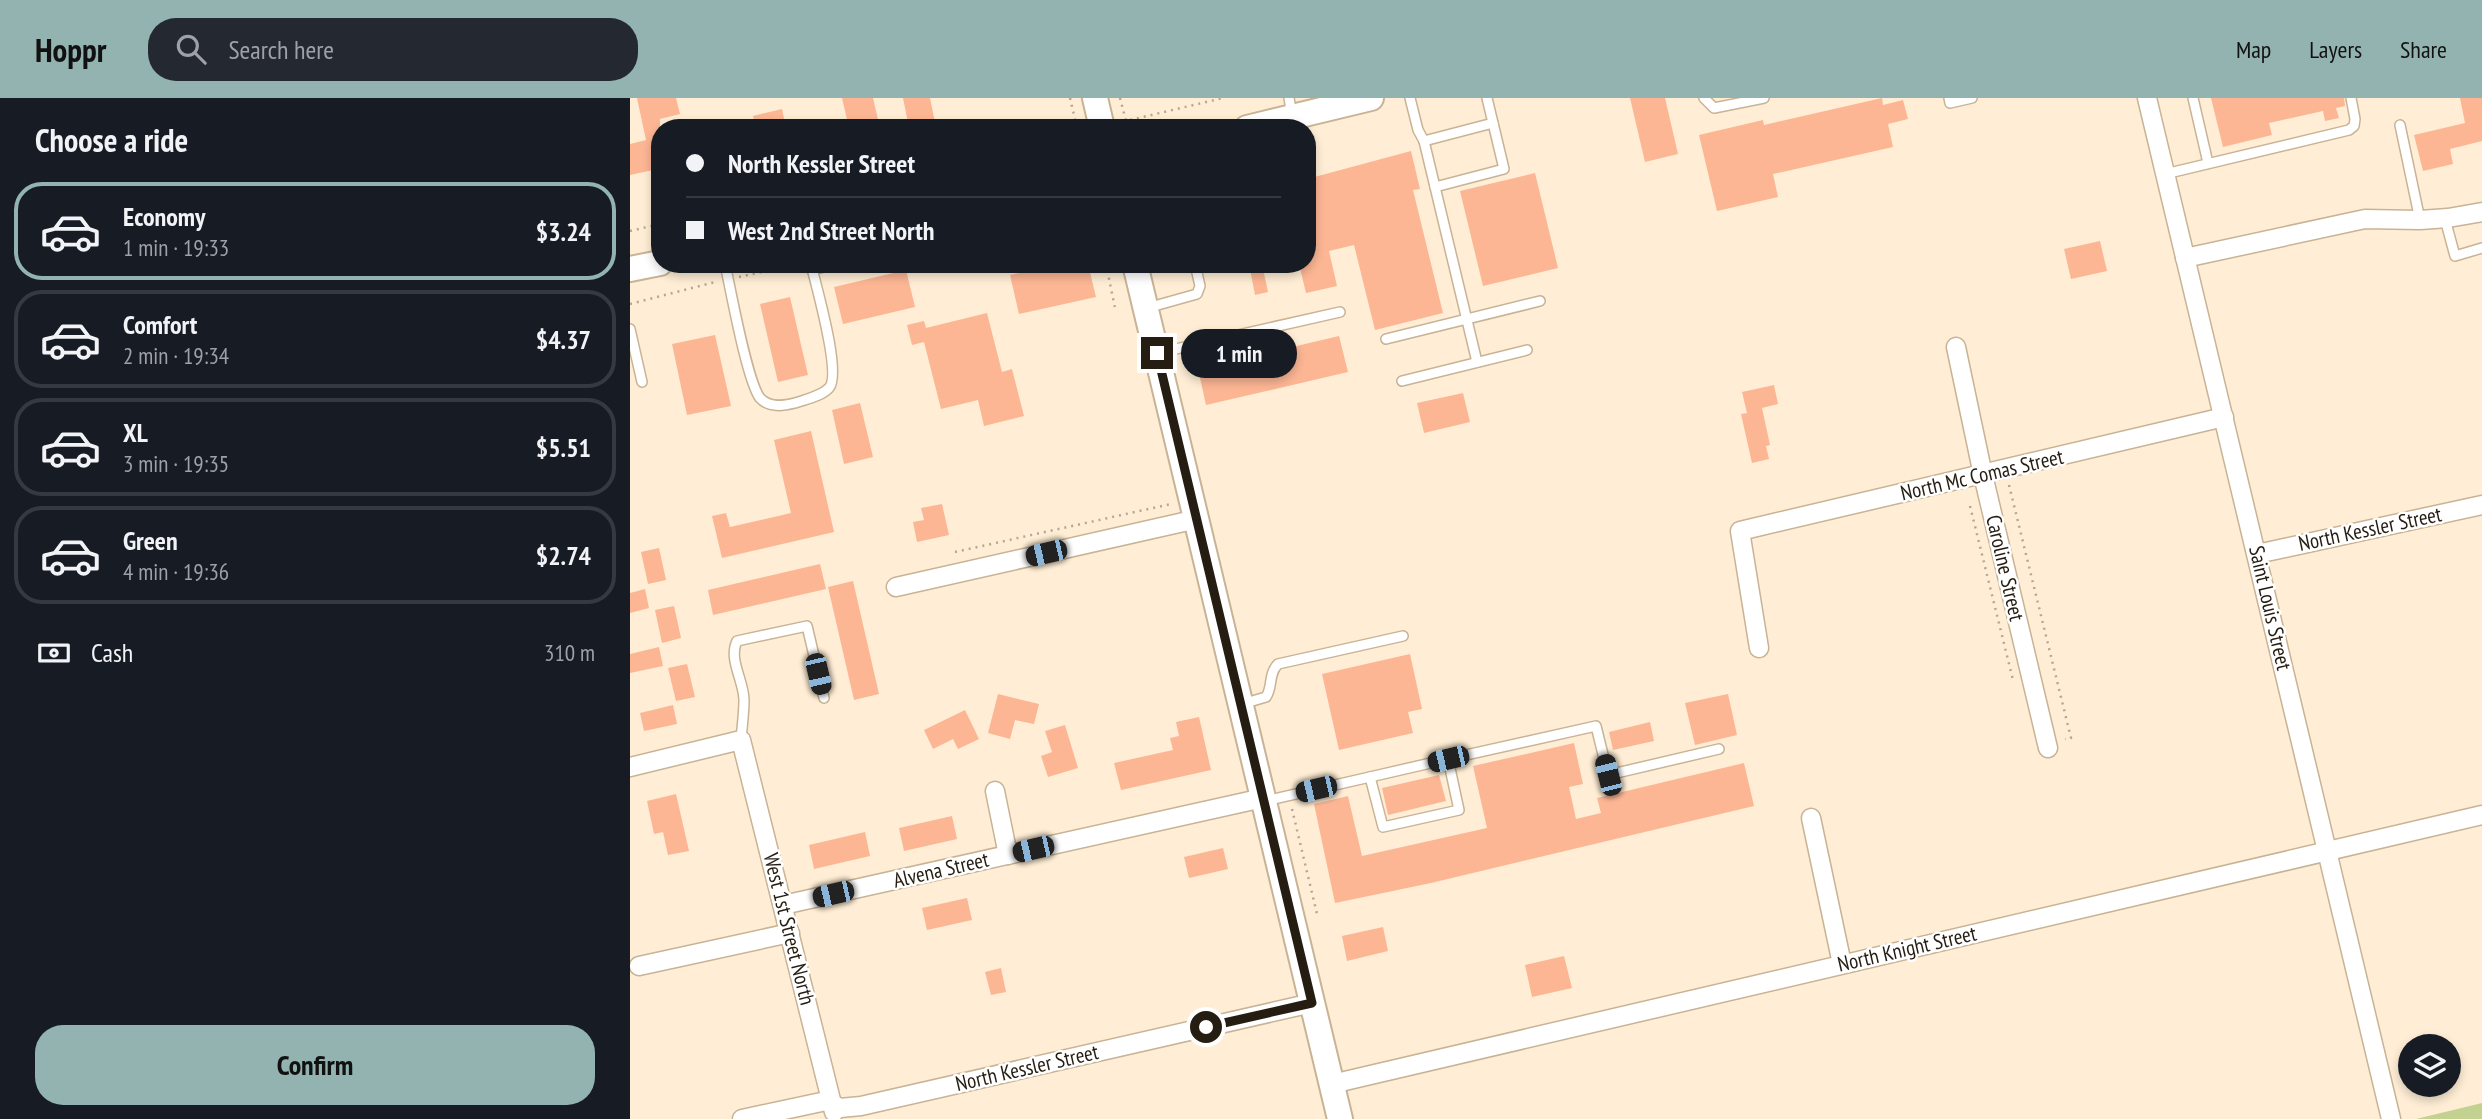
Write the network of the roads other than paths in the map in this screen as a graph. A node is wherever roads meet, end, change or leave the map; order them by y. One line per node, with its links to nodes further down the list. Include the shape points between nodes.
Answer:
1 (1095, 98): 13 (street)
2 (1371, 98): 12 (street)
3 (1410, 98): 16 (lane)
4 (1487, 98): 14 (lane)
5 (1704, 98): 6 (lane, via 1708,105 1719,108)
6 (1764, 98)
7 (1949, 98): 8 (lane, via 1950,103)
8 (1972, 98)
9 (2147, 98): 18 (street, Saint Louis Street)
10 (2193, 98): 17 (lane)
11 (2351, 98): 17 (lane, via 2355,120 2349,130)
12 (1292, 114)
13 (1100, 119)
14 (1493, 123): 16 (lane); 19 (lane, via 1504,169)
15 (2400, 125): 22 (lane)
16 (1424, 141): 19 (lane)
17 (2208, 163): 18 (lane)
18 (2165, 174): 24 (street, Saint Louis Street)
19 (1435, 187): 34 (lane)
20 (2482, 212): 21 (street)
21 (2445, 219): 22 (street); 23 (lane, via 2455,256)
22 (2420, 220): 24 (street, via 2365,219)
23 (2482, 248)
24 (2185, 258): 43 (street, Saint Louis Street)
25 (651, 264): 26 (street)
26 (630, 269)
27 (727, 273): 28 (lane, via 758,396 768,405 789,404 831,387 833,358)
28 (813, 273)
29 (1137, 273): 32 (street)
30 (1197, 273): 32 (lane, via 1197,293)
31 (1541, 300): 34 (lane)
32 (1146, 308): 39 (street)
33 (1340, 312): 39 (lane)
34 (1466, 319): 36 (lane); 40 (lane)
35 (630, 332): 42 (lane)
36 (1386, 339)
37 (1956, 347): 44 (street, Caroline Street)
38 (1527, 350): 40 (lane)
39 (1157, 353): 46 (street)
40 (1477, 362): 41 (lane)
41 (1402, 381)
42 (642, 382)
43 (2224, 417): 44 (street, North Mc Comas Street); 47 (street, Saint Louis Street)
44 (1983, 475): 50 (street, North Mc Comas Street, via 1740,531); 54 (street, Caroline Street)
45 (2482, 505): 47 (street, North Kessler Street)
46 (1197, 519): 48 (street); 52 (street)
47 (2257, 554): 63 (street, Saint Louis Street)
48 (896, 587)
49 (1404, 636): 52 (lane, via 1278,664 1272,670 1266,697)
50 (1759, 648)
51 (824, 698): 53 (lane, via 807,626 737,641 735,660 744,698)
52 (1241, 704): 60 (street)
53 (741, 740): 57 (street); 65 (street, West 1st Street North)
54 (2048, 748)
55 (1719, 749): 56 (lane, via 1608,775 1595,726)
56 (1448, 759): 58 (lane); 58 (lane, via 1459,810 1383,827)
57 (630, 766)
58 (1370, 777): 60 (lane)
59 (995, 791): 64 (street)
60 (1263, 800): 64 (street, Alvena Street); 69 (street)
61 (2482, 815): 63 (street, North Knight Street)
62 (1811, 818): 67 (street)
63 (2328, 851): 67 (street, North Knight Street); 74 (street, Saint Louis Street)
64 (1008, 855): 65 (street, Alvena Street)
65 (783, 905): 66 (street, West 1st Street North)
66 (790, 933): 68 (street); 71 (street, West 1st Street North)
67 (1842, 964): 70 (street, North Knight Street)
68 (639, 966)
69 (1312, 1003): 70 (street); 71 (street, North Kessler Street)
70 (1332, 1084): 73 (street)
71 (834, 1111): 72 (street, North Kessler Street, via 826,1101)
72 (742, 1119)
73 (1340, 1119)
74 (2391, 1119)

